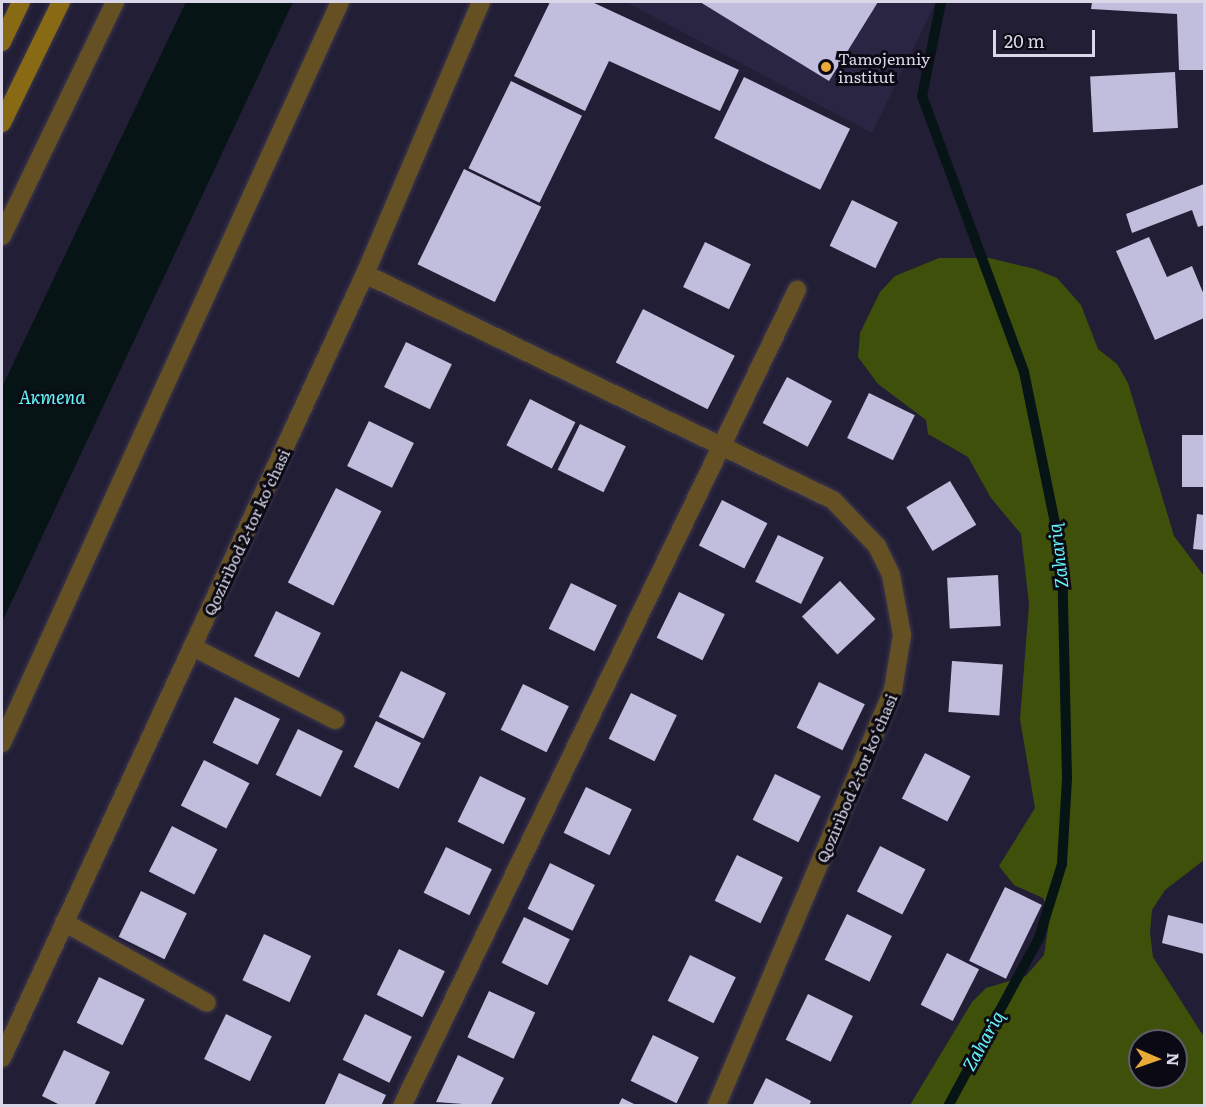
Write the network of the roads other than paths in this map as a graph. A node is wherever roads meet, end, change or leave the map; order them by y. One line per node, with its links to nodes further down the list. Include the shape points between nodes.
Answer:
1 (21, 2): 6 (main road)
2 (61, 2): 7 (main road)
3 (115, 2): 8 (street)
4 (339, 2): 14 (street)
5 (481, 2): 9 (street, Qoziribod 2-tor ko‘chasi)
6 (2, 42)
7 (2, 123)
8 (2, 236)
9 (364, 274): 11 (street, Qoziribod 2-tor ko‘chasi); 12 (street, Qoziribod 2-tor ko‘chasi)
10 (796, 290): 11 (street)
11 (719, 445): 18 (street); 19 (street, Qoziribod 2-tor ko‘chasi, via 833,500 857,521 891,575 902,634 884,716)
12 (193, 647): 13 (street); 15 (street, Qoziribod 2-tor ko‘chasi)
13 (335, 720)
14 (2, 743)
15 (64, 922): 16 (street); 17 (street, Qoziribod 2-tor ko‘chasi)
16 (207, 1003)
17 (2, 1058)
18 (402, 1106)
19 (716, 1106)

